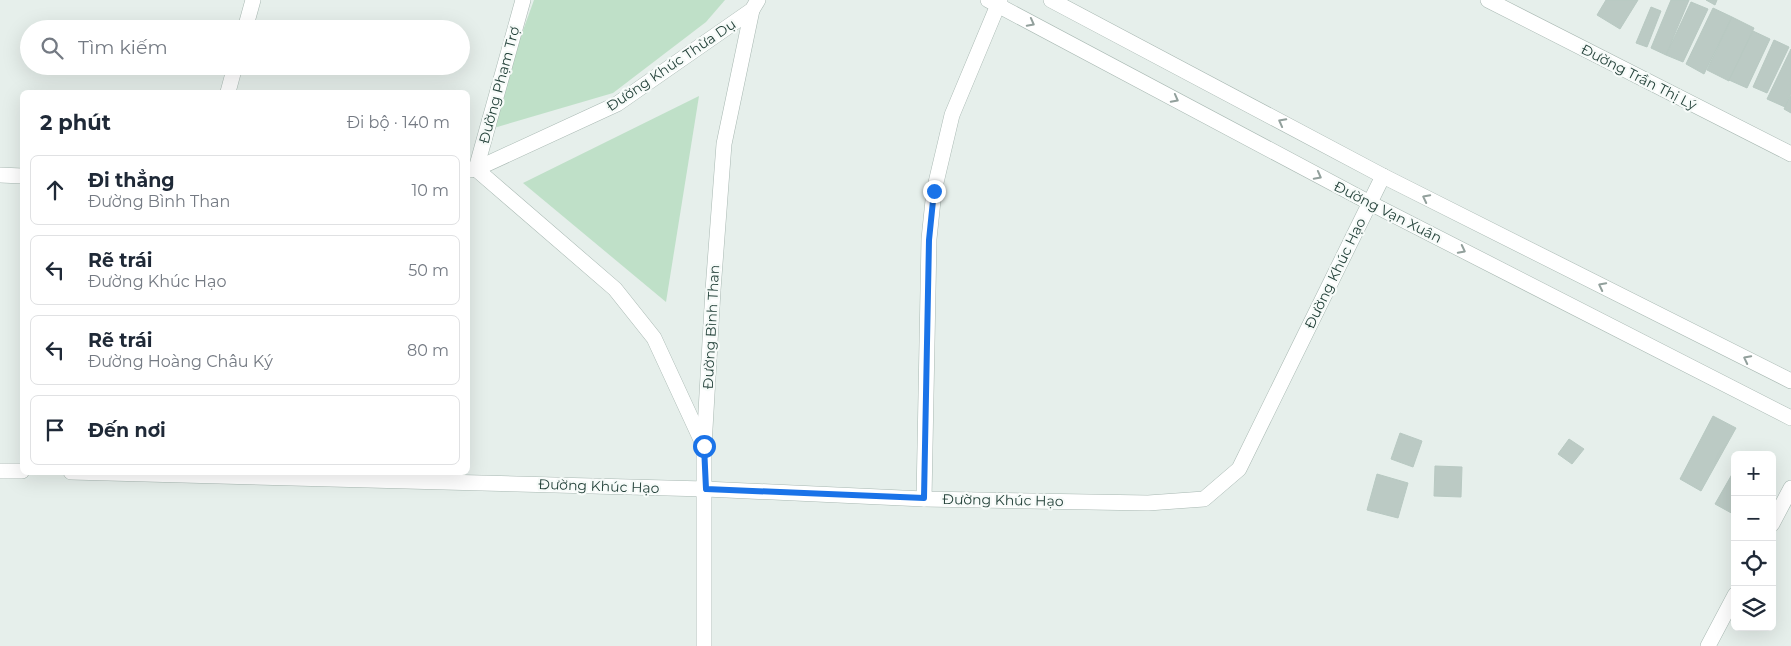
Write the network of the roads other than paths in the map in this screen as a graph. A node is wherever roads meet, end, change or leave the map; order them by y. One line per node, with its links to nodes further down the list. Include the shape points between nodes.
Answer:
1 (253, 0): 7 (street)
2 (523, 0): 11 (street, Đường Phạm Trợ)
3 (1051, 0): 14 (street, one-way to 3)
4 (1488, 0): 10 (street, Đường Trần Thị Lý)
5 (995, 2): 15 (street, Đường Vạn Xuân, one-way to 15); 24 (street, via 952,115 934,191 929,240)
6 (755, 5): 11 (street, Đường Khúc Thừa Dụ, via 617,104); 18 (street, Đường Bình Than, via 724,144)
7 (247, 20)
8 (233, 75): 9 (street)
9 (229, 90)
10 (1791, 154)
11 (472, 170): 18 (street, via 615,289 654,338)
12 (0, 175): 13 (street)
13 (20, 176)
14 (1383, 176): 15 (street, Đường Khúc Hạo); 16 (street, one-way to 14)
15 (1370, 203): 17 (street, Đường Vạn Xuân, one-way to 17); 24 (street, Đường Khúc Hạo, via 1239,468 1204,498 1148,503)
16 (1791, 381)
17 (1791, 418)
18 (704, 446): 23 (street, Đường Bình Than)
19 (0, 471): 20 (street)
20 (20, 471)
21 (183, 475): 23 (street, Đường Khúc Hạo)
22 (1791, 488): 25 (street)
23 (706, 489): 24 (street, Đường Khúc Hạo); 27 (street, Đường Bình Than)
24 (924, 498)
25 (1776, 516)
26 (1731, 603): 28 (street)
27 (704, 646)
28 (1708, 646)

